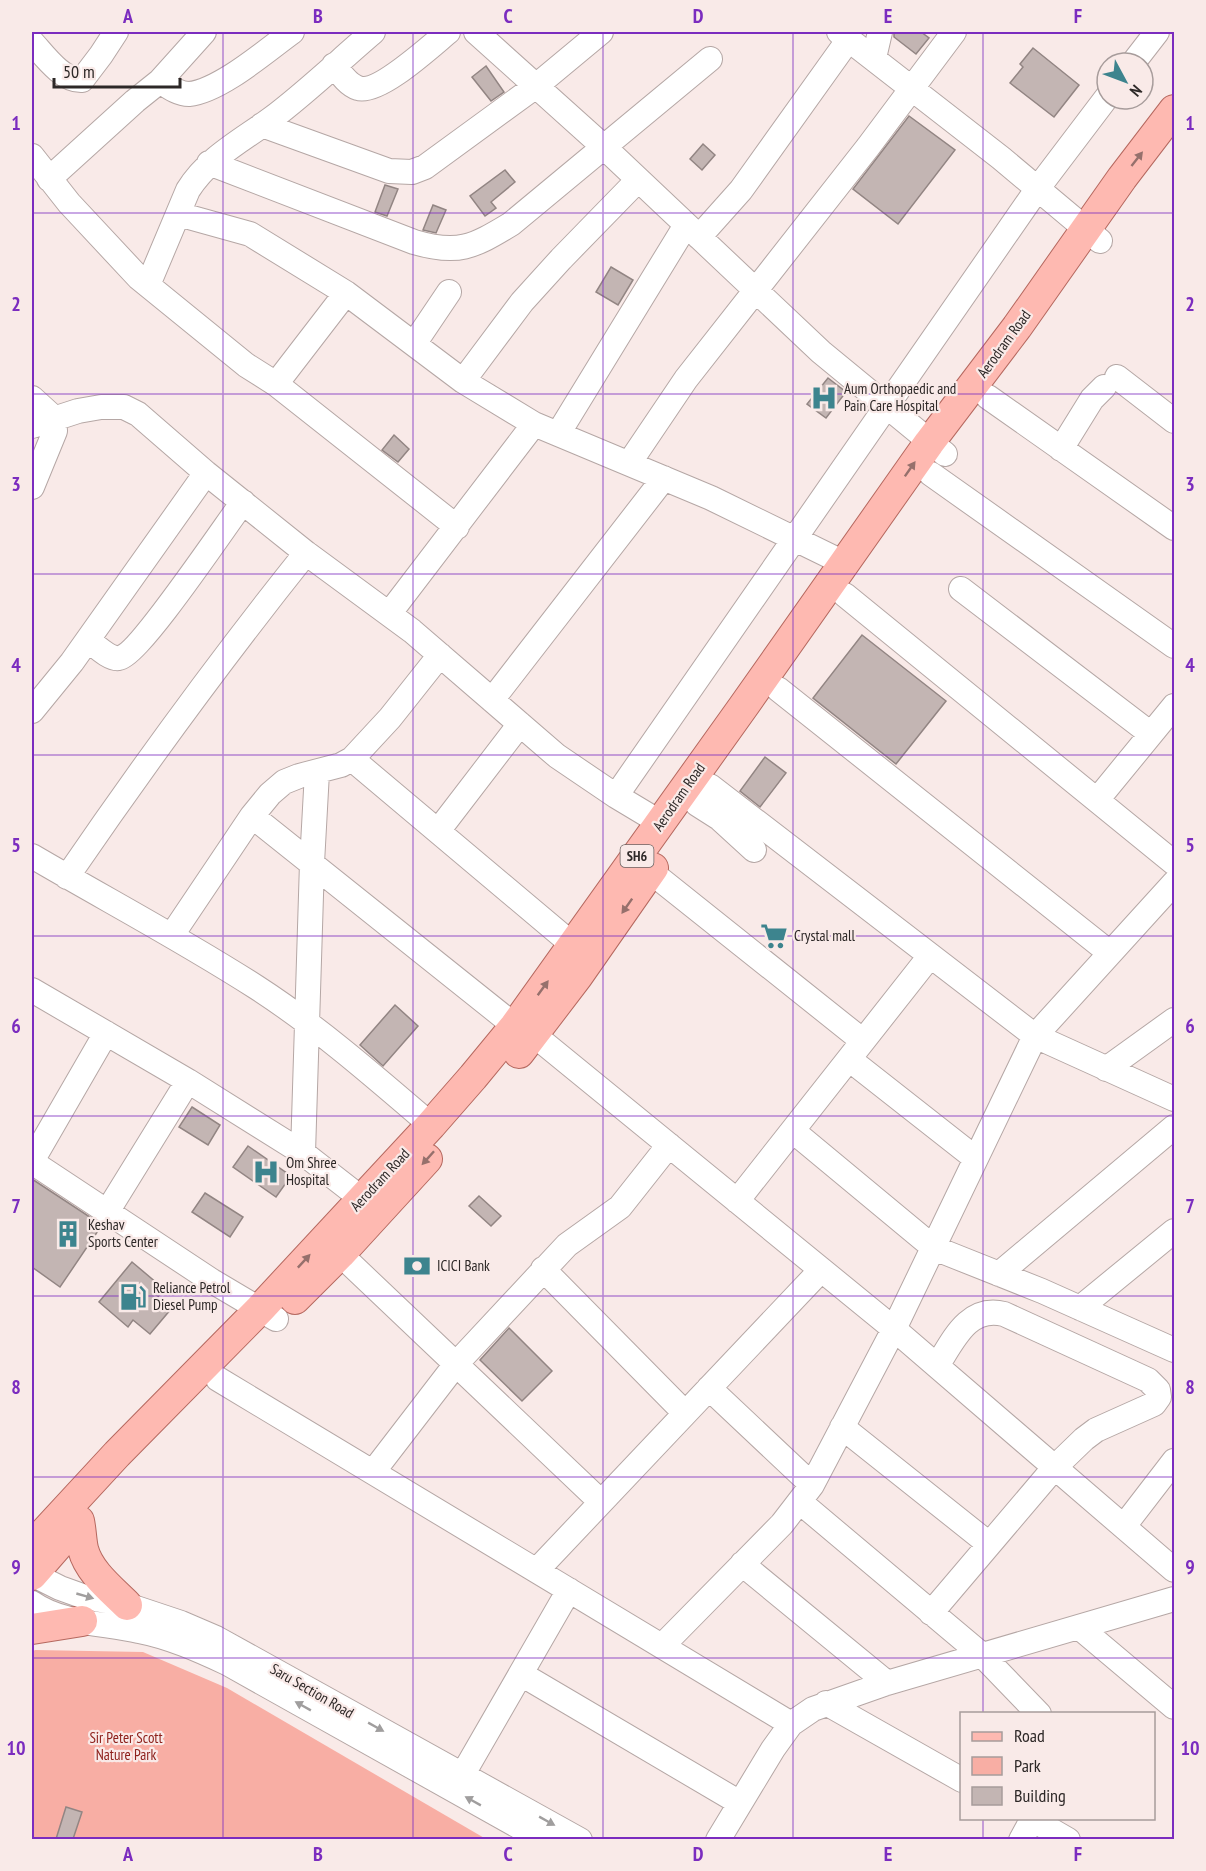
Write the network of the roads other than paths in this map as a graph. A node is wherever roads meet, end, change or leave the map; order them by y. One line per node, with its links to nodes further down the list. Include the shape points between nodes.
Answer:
1 (117, 32): 12 (street, via 82,80 64,74)
2 (204, 32): 17 (street)
3 (292, 32): 17 (street, via 207,89 188,94)
4 (373, 32): 16 (street)
5 (448, 32): 16 (street, via 369,90 356,88)
6 (476, 32): 18 (street)
7 (601, 32): 18 (street)
8 (880, 32): 14 (street)
9 (954, 32): 19 (street)
10 (1157, 32): 13 (street)
11 (844, 35): 14 (street); 31 (street, via 741,190)
12 (32, 42)
13 (1142, 51)
14 (874, 58): 19 (street)
15 (710, 59): 24 (street)
16 (334, 65): 22 (street)
17 (160, 81): 27 (street)
18 (536, 86): 22 (street, via 425,167 412,172 389,171); 24 (street)
19 (912, 88): 29 (street); 34 (street)
20 (1096, 111): 29 (street)
21 (1174, 111): 32 (main road, Aerodram Road / SH6, one-way to 21)
22 (262, 125): 26 (street)
23 (1174, 142): 32 (main road, Aerodram Road / SH6)
24 (605, 148): 26 (street, via 511,224 482,241 446,249 414,242); 28 (street)
25 (32, 156): 27 (street)
26 (209, 163): 30 (street, via 188,190)
27 (49, 179): 33 (street)
28 (638, 180): 31 (street); 38 (street, via 522,302)
29 (1038, 188): 32 (street); 42 (street)
30 (178, 214): 33 (street); 36 (street, via 250,234)
31 (693, 231): 34 (street); 46 (street)
32 (1093, 235): 40 (main road, Aerodram Road / SH6); 48 (main road, Aerodram Road / SH6, via 1017,327)
33 (148, 285): 39 (street)
34 (756, 290): 42 (street); 49 (street, via 686,379)
35 (448, 292): 37 (street)
36 (346, 293): 37 (street); 39 (street)
37 (414, 344): 38 (street)
38 (463, 381): 45 (street)
39 (276, 384): 54 (street)
40 (988, 397): 47 (street); 48 (main road, Aerodram Road / SH6)
41 (32, 398): 44 (street)
42 (886, 407): 48 (street); 56 (street)
43 (1174, 420): 47 (street, via 1111,382 1092,399)
44 (43, 422): 50 (street, via 101,407 124,407 138,414); 52 (street, via 55,431)
45 (534, 424): 46 (street); 54 (street)
46 (558, 434): 49 (street)
47 (1061, 449): 55 (street)
48 (935, 457): 58 (main road, Aerodram Road / SH6, one-way to 48); 60 (main road, Aerodram Road / SH6); 63 (street)
49 (630, 462): 51 (street)
50 (206, 473): 53 (street); 62 (street)
51 (664, 478): 56 (street); 66 (street)
52 (32, 487)
53 (243, 502): 57 (street); 62 (street, via 129,654 112,657)
54 (457, 527): 61 (street)
55 (1174, 528)
56 (794, 538): 58 (street); 74 (street)
57 (306, 553): 61 (street); 84 (street, via 144,766)
58 (844, 563): 77 (main road, Aerodram Road / SH6)
59 (961, 589): 70 (street)
60 (845, 595): 65 (main road, Aerodram Road / SH6); 75 (street)
61 (389, 614): 64 (street)
62 (88, 640): 68 (street)
63 (1173, 643)
64 (440, 655): 66 (street); 71 (street)
65 (778, 688): 73 (main road, Aerodram Road / SH6); 88 (street)
66 (492, 700): 69 (street)
67 (1174, 706): 70 (street)
68 (32, 711)
69 (520, 724): 74 (street, via 557,756); 78 (street)
70 (1151, 734): 75 (street)
71 (352, 759): 72 (street); 78 (street)
72 (316, 772): 76 (street, via 284,782); 81 (street)
73 (704, 795): 79 (street, via 719,818); 83 (main road, Aerodram Road / SH6); 89 (street)
74 (616, 796): 77 (street)
75 (1097, 800): 82 (street)
76 (252, 816): 81 (street); 86 (street)
77 (661, 823): 87 (main road, Aerodram Road / SH6)
78 (438, 831): 87 (street)
79 (754, 850)
80 (32, 856): 84 (street)
81 (312, 863): 92 (street); 93 (street)
82 (1174, 864)
83 (651, 872): 93 (main road, Aerodram Road / SH6, one-way to 93); 96 (street)
84 (67, 877): 86 (street)
85 (1174, 883): 88 (street)
86 (172, 935): 92 (street, via 258,987)
87 (573, 945): 93 (main road, Aerodram Road / SH6, one-way to 87)
88 (1110, 953): 95 (street)
89 (930, 956): 95 (street); 96 (street)
90 (32, 990): 94 (street)
91 (1174, 1020): 97 (street)
92 (308, 1023): 100 (street); 104 (street)
93 (525, 1030): 100 (main road, Aerodram Road / SH6, via 474,1077); 103 (street); 112 (main road, Aerodram Road / SH6, one-way to 112, via 453,1131)
94 (106, 1033): 98 (street); 106 (street)
95 (1035, 1036): 97 (street); 105 (street)
96 (856, 1050): 102 (street); 105 (street)
97 (1106, 1069): 99 (street)
98 (188, 1081): 104 (street); 109 (street)
99 (1174, 1099)
100 (431, 1125): 107 (main road, Aerodram Road / SH6)
101 (1174, 1127): 115 (street)
102 (793, 1131): 108 (street); 111 (street)
103 (669, 1145): 108 (street); 113 (street, via 620,1208 567,1245)
104 (303, 1153): 107 (street)
105 (975, 1158): 111 (street)
106 (32, 1162): 109 (street)
107 (362, 1199): 117 (main road, Aerodram Road / SH6, one-way to 107)
108 (737, 1201): 114 (street)
109 (107, 1212): 117 (street)
110 (1174, 1231): 116 (street)
111 (934, 1248): 115 (street); 118 (street)
112 (340, 1254): 117 (main road, Aerodram Road / SH6); 120 (street)
113 (543, 1269): 120 (street); 124 (street)
114 (821, 1270): 118 (street); 123 (street)
115 (999, 1274): 116 (street)
116 (1080, 1308): 119 (street)
117 (268, 1314): 122 (main road, Aerodram Road / SH6); 134 (main road, Aerodram Road / SH6, via 93,1479)
118 (894, 1329): 121 (street); 125 (street)
119 (1171, 1344)
120 (456, 1364): 128 (street); 130 (street)
121 (937, 1366): 127 (street); 127 (street, via 962,1329 974,1317 992,1311 1148,1380 1158,1390 1154,1404 1096,1430)
122 (218, 1379): 128 (street); 131 (main road, Aerodram Road / SH6)
123 (709, 1388): 124 (street); 129 (street)
124 (685, 1413): 130 (street)
125 (842, 1427): 129 (street); 133 (street)
126 (1174, 1461): 132 (street)
127 (1055, 1467): 132 (street); 133 (street)
128 (373, 1472): 136 (street)
129 (806, 1494): 135 (street); 143 (street)
130 (601, 1502): 136 (street)
131 (79, 1521): 138 (main road, Aerodram Road / SH6); 142 (main road, via 87,1560)
132 (1124, 1526): 137 (street)
133 (989, 1544): 143 (street)
134 (32, 1546)
135 (742, 1564): 147 (street); 150 (street)
136 (537, 1570): 139 (street)
137 (1174, 1570)
138 (32, 1574): 142 (street, Saru Section Road, one-way to 142, via 85,1597)
139 (569, 1590): 147 (street); 149 (street)
140 (1174, 1599): 145 (street)
141 (32, 1603): 144 (street, Saru Section Road)
142 (127, 1605): 155 (street, Saru Section Road, one-way to 155, via 216,1638)
143 (931, 1613): 148 (street)
144 (82, 1621): 146 (main road); 159 (street, Saru Section Road, one-way to 144, via 227,1663 177,1641)
145 (1079, 1627): 148 (street); 152 (street)
146 (32, 1629)
147 (662, 1646): 154 (street)
148 (982, 1655): 150 (street); 153 (street)
149 (521, 1674): 155 (street); 157 (street)
150 (887, 1683): 151 (street)
151 (826, 1704): 154 (street); 156 (street)
152 (1174, 1707)
153 (1038, 1712)
154 (791, 1724): 157 (street)
155 (463, 1774): 160 (street, Saru Section Road, one-way to 160)
156 (960, 1779)
157 (740, 1803): 161 (street)
158 (1029, 1824): 162 (street)
159 (543, 1839)
160 (580, 1839)
161 (718, 1839)
162 (1068, 1839)

